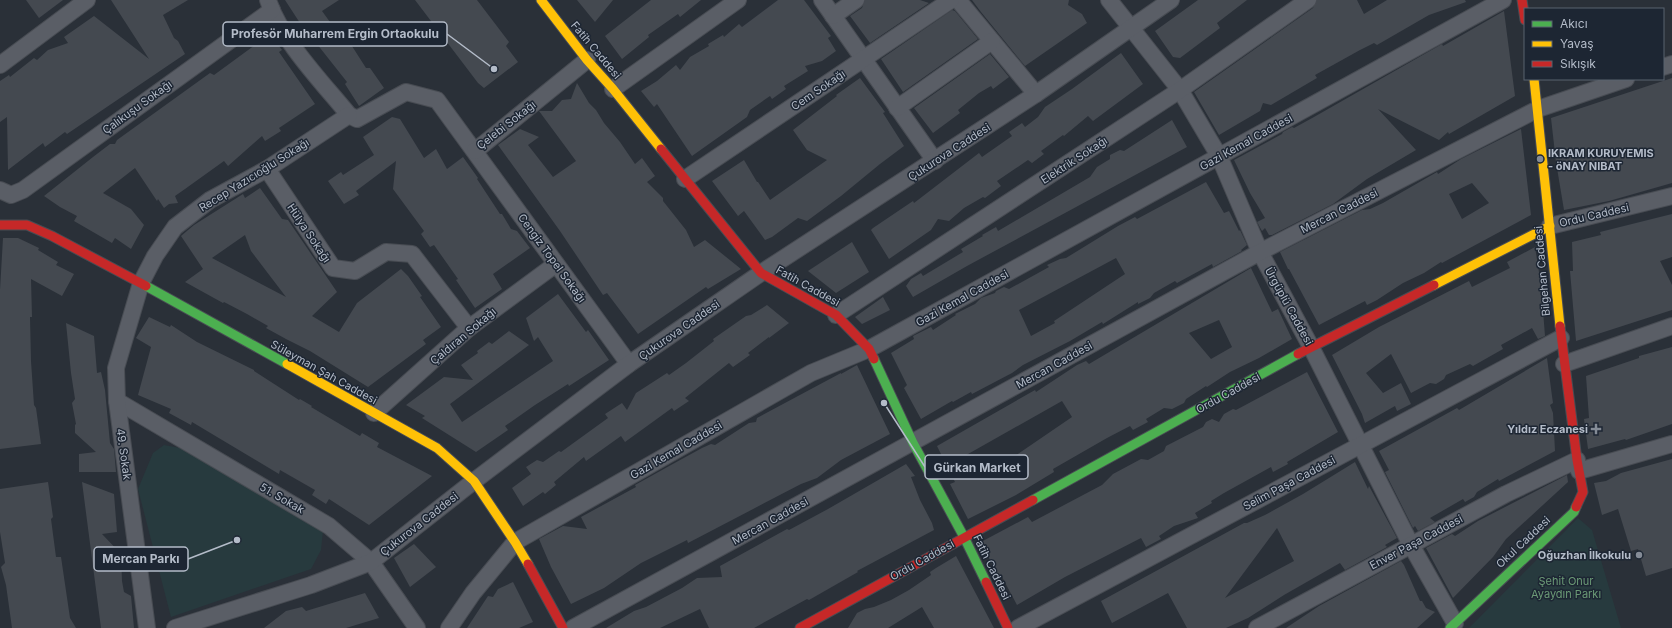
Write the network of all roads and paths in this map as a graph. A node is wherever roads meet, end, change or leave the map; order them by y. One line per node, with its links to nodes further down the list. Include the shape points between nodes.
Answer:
1 (87, 0): 20 (street)
2 (738, 0): 23 (street)
3 (822, 0): 15 (street)
4 (856, 0): 15 (street)
5 (951, 0): 19 (street, Cem Sokağı)
6 (958, 0): 17 (street)
7 (1109, 0): 16 (street, Ürgüplü Caddesi)
8 (1170, 0): 16 (street, Çukurova Caddesi)
9 (1308, 0): 24 (street, Elektrik Sokağı)
10 (1503, 0): 30 (street, Gazi Kemal Caddesi)
11 (1522, 0): 14 (street)
12 (544, 1): 18 (street, Fatih Caddesi)
13 (270, 5): 28 (street, via 294,48); 34 (street, Çalıkuşu Sokağı, via 23,190 11,195)
14 (1524, 13)
15 (833, 16): 19 (street)
16 (1131, 27): 24 (street, Ürgüplü Caddesi); 25 (street, Çukurova Caddesi)
17 (992, 41): 25 (street); 26 (street)
18 (587, 60): 23 (street, Fatih Caddesi); 29 (street, Çelebi Sokağı)
19 (864, 60): 26 (street); 33 (street, Cem Sokağı)
20 (0, 65)
21 (1534, 80): 27 (street, Bilgehan Caddesi)
22 (1623, 80): 27 (street, Mercan Caddesi)
23 (614, 89): 33 (street, Fatih Caddesi)
24 (1180, 90): 30 (street, Ürgüplü Caddesi); 42 (street, Elektrik Sokağı)
25 (1036, 94): 31 (street, Çukurova Caddesi)
26 (897, 108): 31 (street)
27 (1538, 109): 37 (street, Bilgehan Caddesi); 38 (street, Mercan Caddesi)
28 (349, 115): 29 (street, Çelebi Sokağı, via 357,119 406,92 437,100); 32 (street, Recep Yazıcıoğlu Sokağı)
29 (475, 151): 39 (street, Cengiz Topel Sokağı)
30 (1219, 156): 38 (street, Ürgüplü Caddesi); 47 (street, Gazi Kemal Caddesi)
31 (935, 161): 40 (street, Çukurova Caddesi)
32 (267, 169): 41 (street, Recep Yazıcıoğlu Sokağı, via 210,200 175,227 155,256); 44 (street, Hülya Sokağı, via 333,268 355,271 386,252 412,254)
33 (685, 179): 40 (street, Fatih Caddesi)
34 (0, 190)
35 (1672, 196): 37 (street, Ordu Caddesi)
36 (0, 225): 41 (street, Süleyman Şah Caddesi, via 27,225)
37 (1550, 226): 45 (street, Bilgehan Caddesi); 46 (street, Ordu Caddesi)
38 (1260, 252): 46 (street, Ürgüplü Caddesi); 52 (street, Mercan Caddesi)
39 (556, 264): 44 (street, Çaldıran Sokağı); 48 (street, Cengiz Topel Sokağı)
40 (761, 274): 42 (street, Fatih Caddesi); 48 (street, Çukurova Caddesi)
41 (141, 283): 50 (street, 49. Sokak, via 116,368); 51 (street, Süleyman Şah Caddesi)
42 (836, 315): 47 (street, Fatih Caddesi)
43 (1672, 326): 49 (street)
44 (469, 328): 51 (street, Çaldıran Sokağı)
45 (1561, 338): 49 (street, Bilgehan Caddesi); 54 (street, Selim Paşa Caddesi)
46 (1312, 347): 54 (street, Ürgüplü Caddesi); 57 (street, Ordu Caddesi)
47 (869, 349): 52 (street, Fatih Caddesi); 58 (street, Gazi Kemal Caddesi, via 811,373)
48 (629, 364): 56 (street, Çukurova Caddesi)
49 (1564, 364): 55 (street, Bilgehan Caddesi)
50 (117, 401): 60 (street, 51. Sokak, via 329,526); 62 (street, 49. Sokak)
51 (374, 413): 56 (street, Süleyman Şah Caddesi, via 437,448)
52 (913, 443): 57 (street, Fatih Caddesi); 67 (street, Mercan Caddesi)
53 (1672, 444): 55 (street, Enver Paşa Caddesi)
54 (1360, 445): 59 (street, Ürgüplü Caddesi); 70 (street, Selim Paşa Caddesi)
55 (1578, 466): 59 (street, Enver Paşa Caddesi, via 1506,494); 61 (street, Okul Caddesi, via 1583,492 1574,512)
56 (474, 481): 58 (street, Süleyman Şah Caddesi); 60 (street, Çukurova Caddesi)
57 (964, 537): 68 (street, Ordu Caddesi); 69 (street, Fatih Caddesi)
58 (515, 542): 65 (street, Gazi Kemal Caddesi, via 473,593); 66 (street, Süleyman Şah Caddesi)
59 (1411, 545): 61 (street, Ürgüplü Caddesi); 71 (street, Enver Paşa Caddesi)
60 (371, 562): 63 (street, Çukurova Caddesi, via 311,585); 64 (street, 51. Sokak)
61 (1453, 626)
62 (147, 628)
63 (175, 628)
64 (417, 628)
65 (449, 628)
66 (563, 628)
67 (573, 628)
68 (800, 628)
69 (1008, 628)
70 (1018, 628)
71 (1257, 628)

